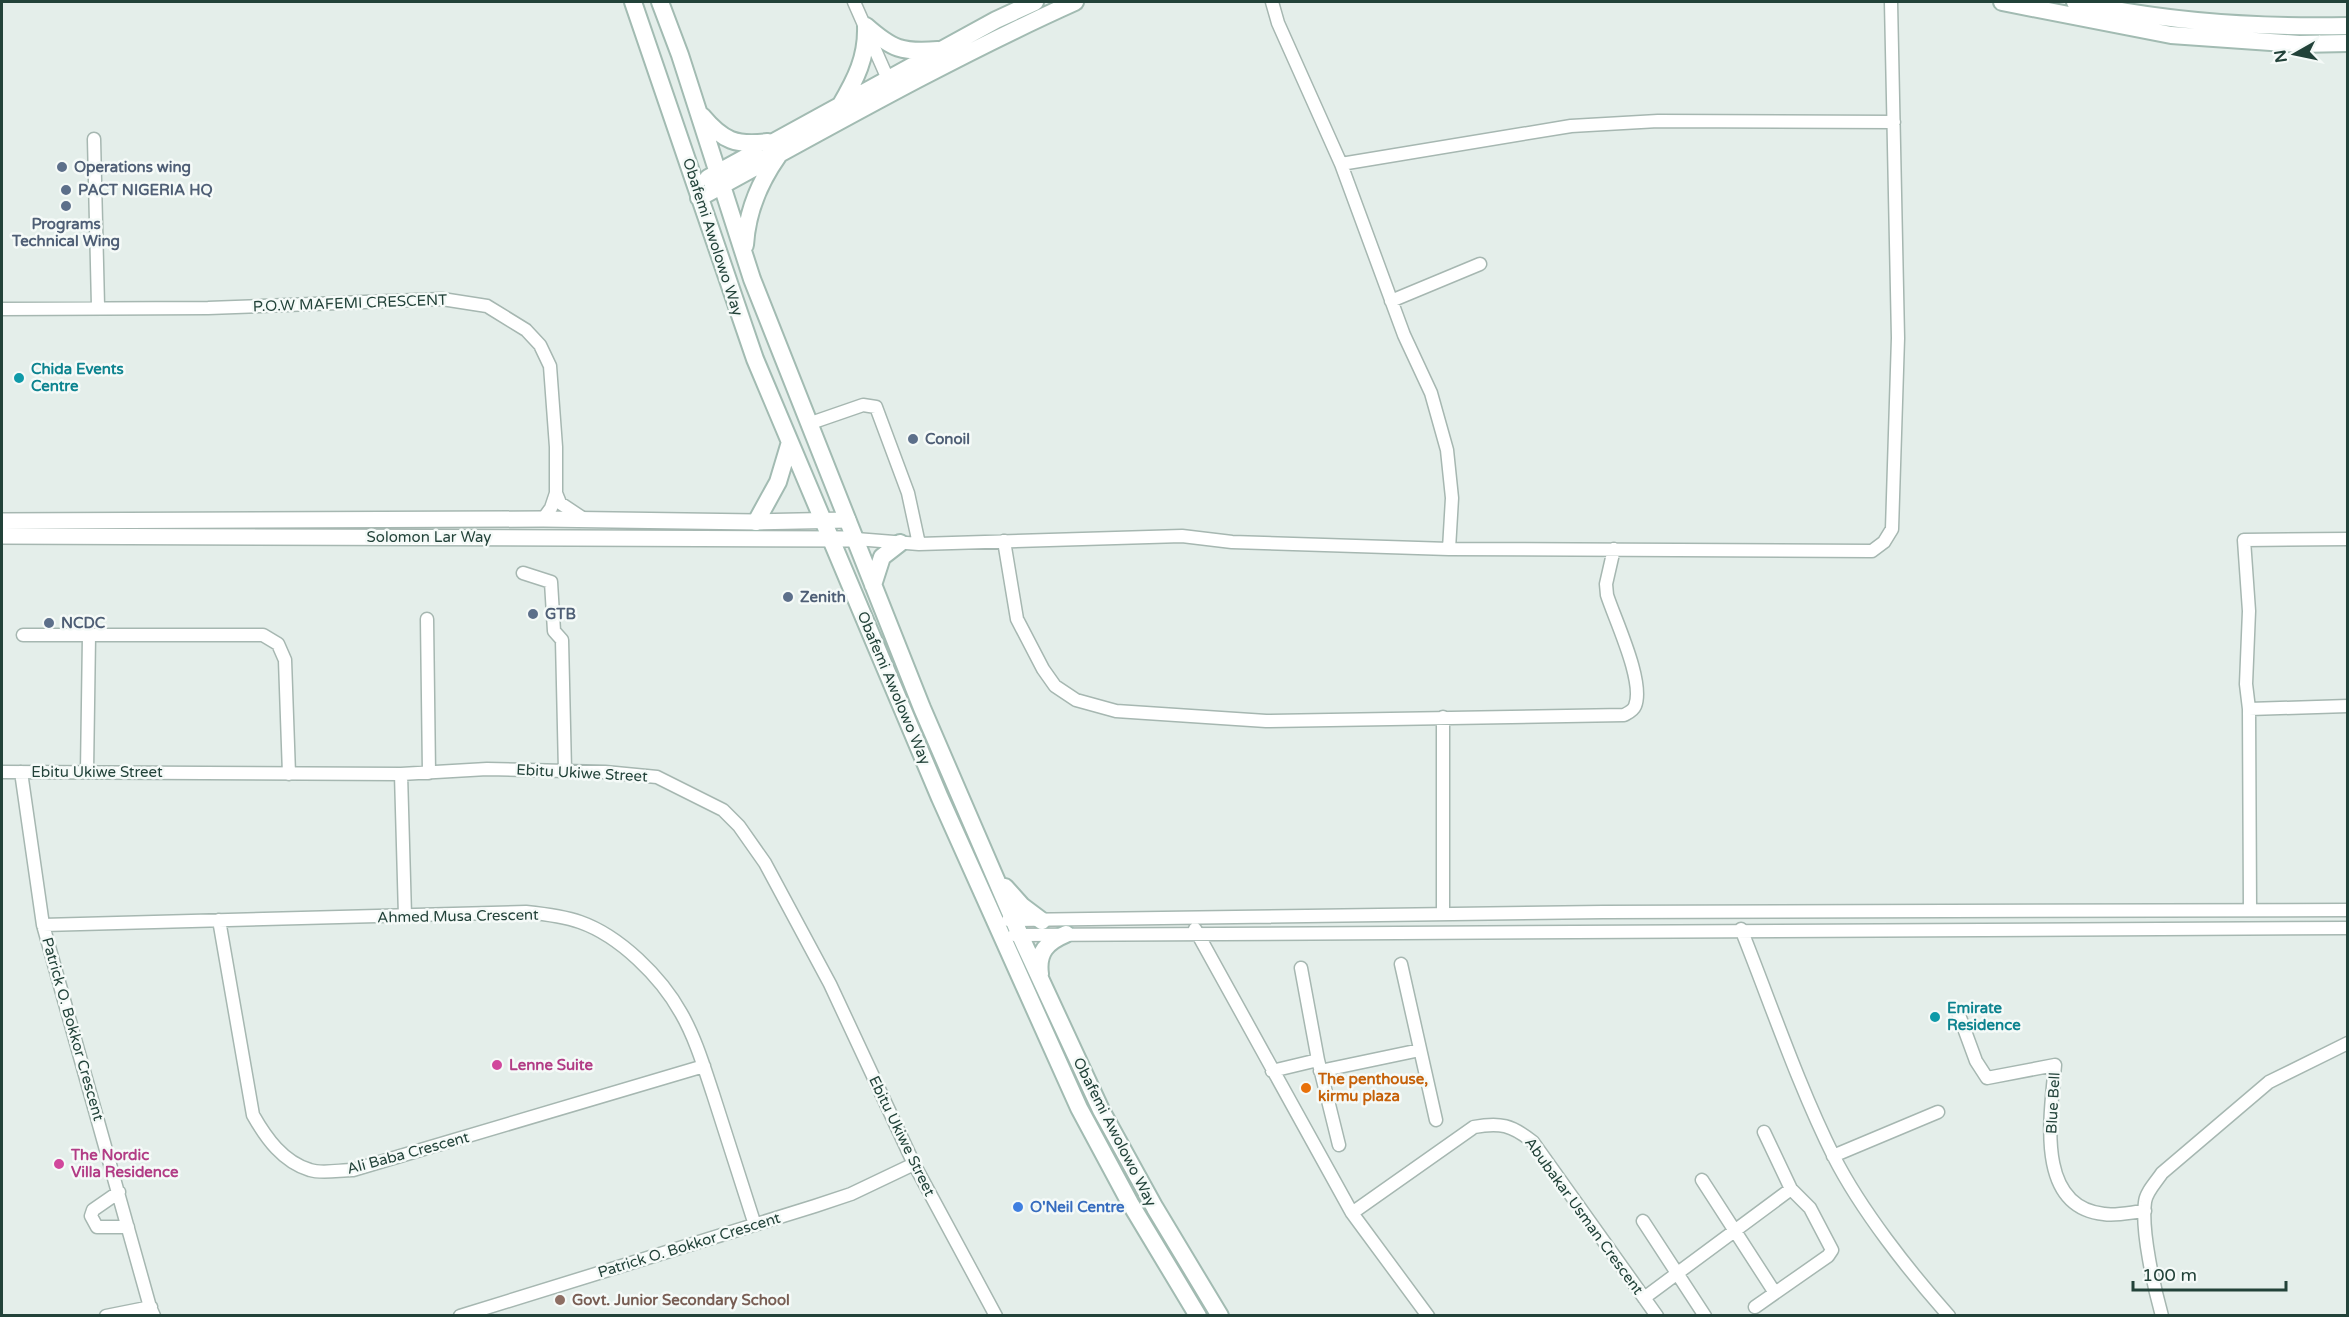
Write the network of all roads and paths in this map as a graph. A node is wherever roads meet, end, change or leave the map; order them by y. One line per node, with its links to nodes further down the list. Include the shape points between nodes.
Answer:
1 (633, 2): 22 (main road, Obafemi Awolowo Way)
2 (660, 2): 16 (main road, Obafemi Awolowo Way)
3 (854, 2): 10 (street)
4 (1035, 2): 13 (main road)
5 (1075, 2): 14 (main road)
6 (1272, 2): 20 (street)
7 (1891, 2): 17 (street)
8 (2002, 2): 12 (main road, via 2171,35 2299,44)
9 (2075, 2): 11 (main road, via 2175,20)
10 (866, 26): 13 (main road, via 888,45 905,51); 14 (street); 15 (main road, via 863,62)
11 (2348, 26)
12 (2348, 43)
13 (943, 49): 14 (main road)
14 (891, 85): 15 (main road); 19 (main road)
15 (840, 106): 19 (main road)
16 (699, 112): 19 (main road, via 714,131 729,140); 21 (main road, Obafemi Awolowo Way)
17 (1894, 122): 20 (street, via 1658,121 1571,126); 45 (street, via 1898,338 1890,535 1872,551)
18 (94, 139): 26 (street)
19 (778, 147): 21 (main road); 23 (main road, via 751,208)
20 (1341, 164): 25 (street)
21 (719, 180): 22 (main road); 23 (main road, Obafemi Awolowo Way)
22 (697, 192): 29 (main road, Obafemi Awolowo Way, via 738,314)
23 (744, 255): 28 (main road, Obafemi Awolowo Way)
24 (1480, 264): 25 (street)
25 (1391, 300): 44 (street, via 1431,393 1447,450 1452,498)
26 (98, 306): 27 (street, P.O.W MAFEMI CRESCENT); 30 (street, P.O.W MAFEMI CRESCENT, via 208,308 442,299 487,306 526,330 540,345 550,366)
27 (2, 309)
28 (808, 424): 33 (main road, Obafemi Awolowo Way); 43 (street, via 863,405 876,407 908,493)
29 (790, 442): 35 (main road, via 778,482); 36 (main road, Obafemi Awolowo Way)
30 (556, 493): 31 (street, P.O.W MAFEMI CRESCENT); 32 (street, via 561,503)
31 (543, 519): 32 (street, Solomon Lar Way); 34 (street, Solomon Lar Way)
32 (584, 519): 35 (street, Solomon Lar Way)
33 (848, 520): 36 (street, Solomon Lar Way); 38 (main road, Obafemi Awolowo Way)
34 (2, 521)
35 (756, 522): 36 (street, Solomon Lar Way)
36 (824, 522): 40 (main road, Obafemi Awolowo Way)
37 (2, 536): 40 (street, Solomon Lar Way)
38 (856, 539): 40 (street, Solomon Lar Way); 42 (street); 47 (main road, Obafemi Awolowo Way)
39 (2348, 539): 52 (street, via 2244,540)
40 (832, 540): 71 (main road, Obafemi Awolowo Way)
41 (1004, 541): 43 (street); 44 (street, via 1182,536 1232,542); 53 (street, via 1017,619 1055,686 1076,700 1116,711 1266,721)
42 (900, 543): 43 (street); 47 (main road, via 882,557)
43 (919, 544)
44 (1449, 549): 45 (street)
45 (1614, 549): 53 (street, via 1607,595 1634,674 1636,694 1631,712)
46 (523, 573): 54 (street, via 551,582 554,631 562,640)
47 (873, 585): 61 (main road, Obafemi Awolowo Way)
48 (427, 619): 58 (street)
49 (23, 635): 50 (street)
50 (89, 636): 57 (street); 59 (street, via 263,635 278,644 285,660)
51 (2348, 706): 52 (street)
52 (2249, 709): 62 (street)
53 (1443, 717): 65 (street)
54 (565, 771): 58 (street, Ebitu Ukiwe Street, via 487,769); 92 (street, Ebitu Ukiwe Street, via 657,777 723,810 739,826 765,863 830,984)
55 (2, 772): 56 (street, Ebitu Ukiwe Street)
56 (21, 772): 57 (street, Ebitu Ukiwe Street); 70 (street, Patrick O. Bokkor Crescent)
57 (87, 772): 59 (street, Ebitu Ukiwe Street)
58 (429, 773): 60 (street, Ebitu Ukiwe Street)
59 (290, 774): 60 (street, Ebitu Ukiwe Street)
60 (401, 774): 66 (street)
61 (988, 861): 69 (main road, via 1022,906); 72 (main road, Obafemi Awolowo Way)
62 (2250, 910): 63 (street); 65 (street)
63 (2332, 910): 64 (street); 73 (street)
64 (2348, 910)
65 (1443, 914): 68 (street)
66 (405, 916): 67 (street, Ahmed Musa Crescent); 85 (street, Ahmed Musa Crescent, via 526,912 583,923 608,936 659,981 682,1013)
67 (219, 920): 70 (street, Ahmed Musa Crescent); 85 (street, Ali Baba Crescent, via 253,1115 267,1140 287,1158 311,1170 353,1170)
68 (1190, 920): 69 (street); 76 (street)
69 (1042, 921): 72 (street)
70 (44, 926): 95 (street, Patrick O. Bokkor Crescent)
71 (997, 928): 72 (street); 110 (main road, Obafemi Awolowo Way, via 1079,1108)
72 (1017, 928): 77 (street); 80 (main road, Obafemi Awolowo Way)
73 (2333, 928): 74 (street); 75 (street)
74 (2348, 928)
75 (1741, 930): 76 (street); 91 (street)
76 (1198, 932): 77 (street); 86 (street)
77 (1066, 934): 80 (main road, via 1043,950 1039,965)
78 (1401, 964): 83 (street)
79 (1301, 968): 84 (street)
80 (1041, 981): 111 (main road, Obafemi Awolowo Way, via 1127,1160)
81 (1958, 1012): 96 (street, Blue Bell, via 1976,1061 1987,1078 2055,1065 2051,1155 2058,1184 2075,1204 2103,1214)
82 (2348, 1042): 96 (street, via 2269,1082 2162,1173 2145,1201)
83 (1420, 1050): 84 (street); 88 (street)
84 (1319, 1065): 86 (street); 90 (street)
85 (704, 1066): 99 (street, Ahmed Musa Crescent)
86 (1272, 1071): 97 (street)
87 (1938, 1112): 91 (street)
88 (1436, 1120)
89 (1764, 1132): 94 (street)
90 (1339, 1145)
91 (1833, 1156): 115 (street, via 1881,1229)
92 (914, 1164): 99 (street, Patrick O. Bokkor Crescent, via 851,1194); 109 (street, Ebitu Ukiwe Street)
93 (1701, 1180): 101 (street)
94 (1791, 1189): 101 (street); 103 (street, via 1810,1208 1832,1250)
95 (119, 1192): 100 (street, Patrick O. Bokkor Crescent); 100 (street, via 93,1210 91,1216 97,1227)
96 (2145, 1211): 116 (street)
97 (1352, 1213): 104 (street, Abubakar Usman Crescent, via 1474,1127 1495,1123 1519,1130 1533,1142); 112 (street)
98 (1643, 1221): 102 (street)
99 (755, 1225): 108 (street, Patrick O. Bokkor Crescent)
100 (128, 1227): 106 (street, Patrick O. Bokkor Crescent)
101 (1733, 1231): 102 (street); 103 (street)
102 (1677, 1274): 104 (street); 114 (street)
103 (1775, 1293): 105 (street)
104 (1644, 1298): 113 (street, Abubakar Usman Crescent)
105 (1755, 1306)
106 (153, 1311): 107 (street)
107 (106, 1316)
108 (460, 1316)
109 (996, 1316)
110 (1198, 1316)
111 (1220, 1316)
112 (1428, 1316)
113 (1658, 1316)
114 (1705, 1316)
115 (1948, 1316)
116 (2162, 1316)

